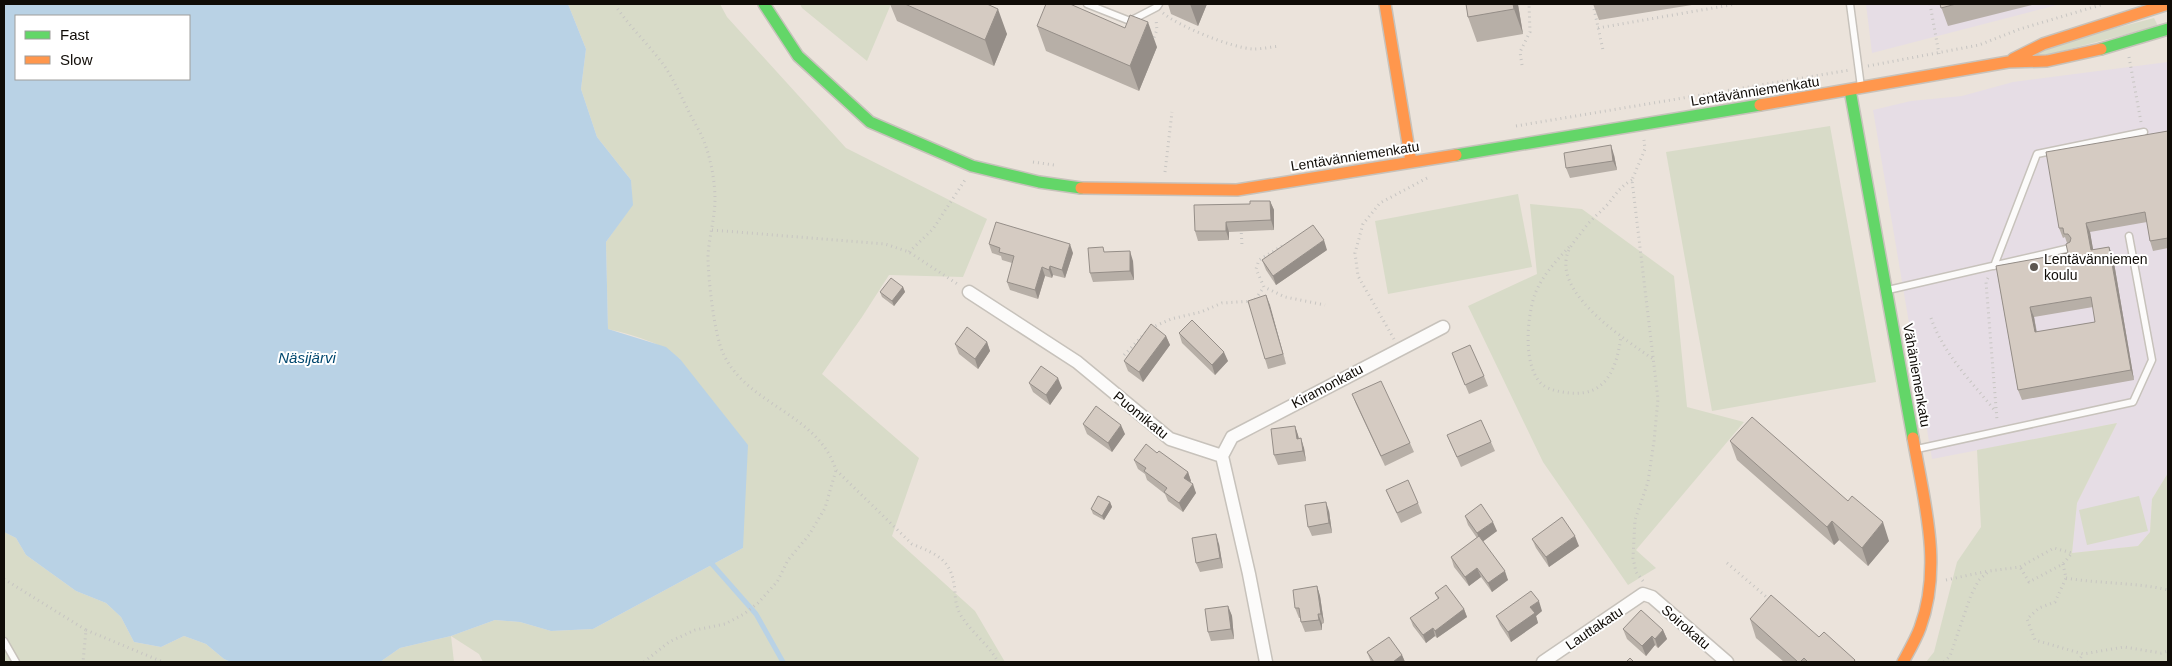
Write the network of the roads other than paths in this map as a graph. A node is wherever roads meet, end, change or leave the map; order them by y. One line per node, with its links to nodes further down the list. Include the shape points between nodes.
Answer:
1 (764, 4): 11 (street, Lentävänniemenkatu, via 798,56 870,122 972,166 1039,182 1092,189 1237,190)
2 (1086, 4): 6 (lane, via 1130,21)
3 (1385, 4): 11 (street)
4 (1850, 4): 9 (lane, via 1859,68)
5 (2168, 4): 8 (street, Lentävänniemenkatu, via 2043,44)
6 (1158, 6)
7 (2168, 29): 8 (street, Lentävänniemenkatu, via 2118,45 2047,61)
8 (2008, 62): 9 (street, Lentävänniemenkatu)
9 (1855, 89): 11 (street, Lentävänniemenkatu); 15 (street, Vähäniemenkatu)
10 (2144, 132): 14 (lane, via 2037,154)
11 (1411, 162)
12 (2129, 236): 18 (lane, via 2152,360 2133,402)
13 (2070, 248): 14 (lane)
14 (1994, 266): 15 (lane)
15 (1887, 290): 18 (street, Vähäniemenkatu)
16 (969, 292): 19 (street, Puomikatu, via 1077,362 1170,439)
17 (1443, 327): 19 (street, Kiramonkatu, via 1232,437)
18 (1915, 450): 26 (street, Vähäniemenkatu, via 1932,546 1930,595 1920,628)
19 (1222, 456): 23 (street)
20 (1643, 594): 24 (street, Lauttakatu); 25 (street, Soirokatu, via 1652,597)
21 (4, 641): 22 (lane)
22 (16, 662)
23 (1266, 662)
24 (1543, 662)
25 (1727, 662)
26 (1903, 662)

